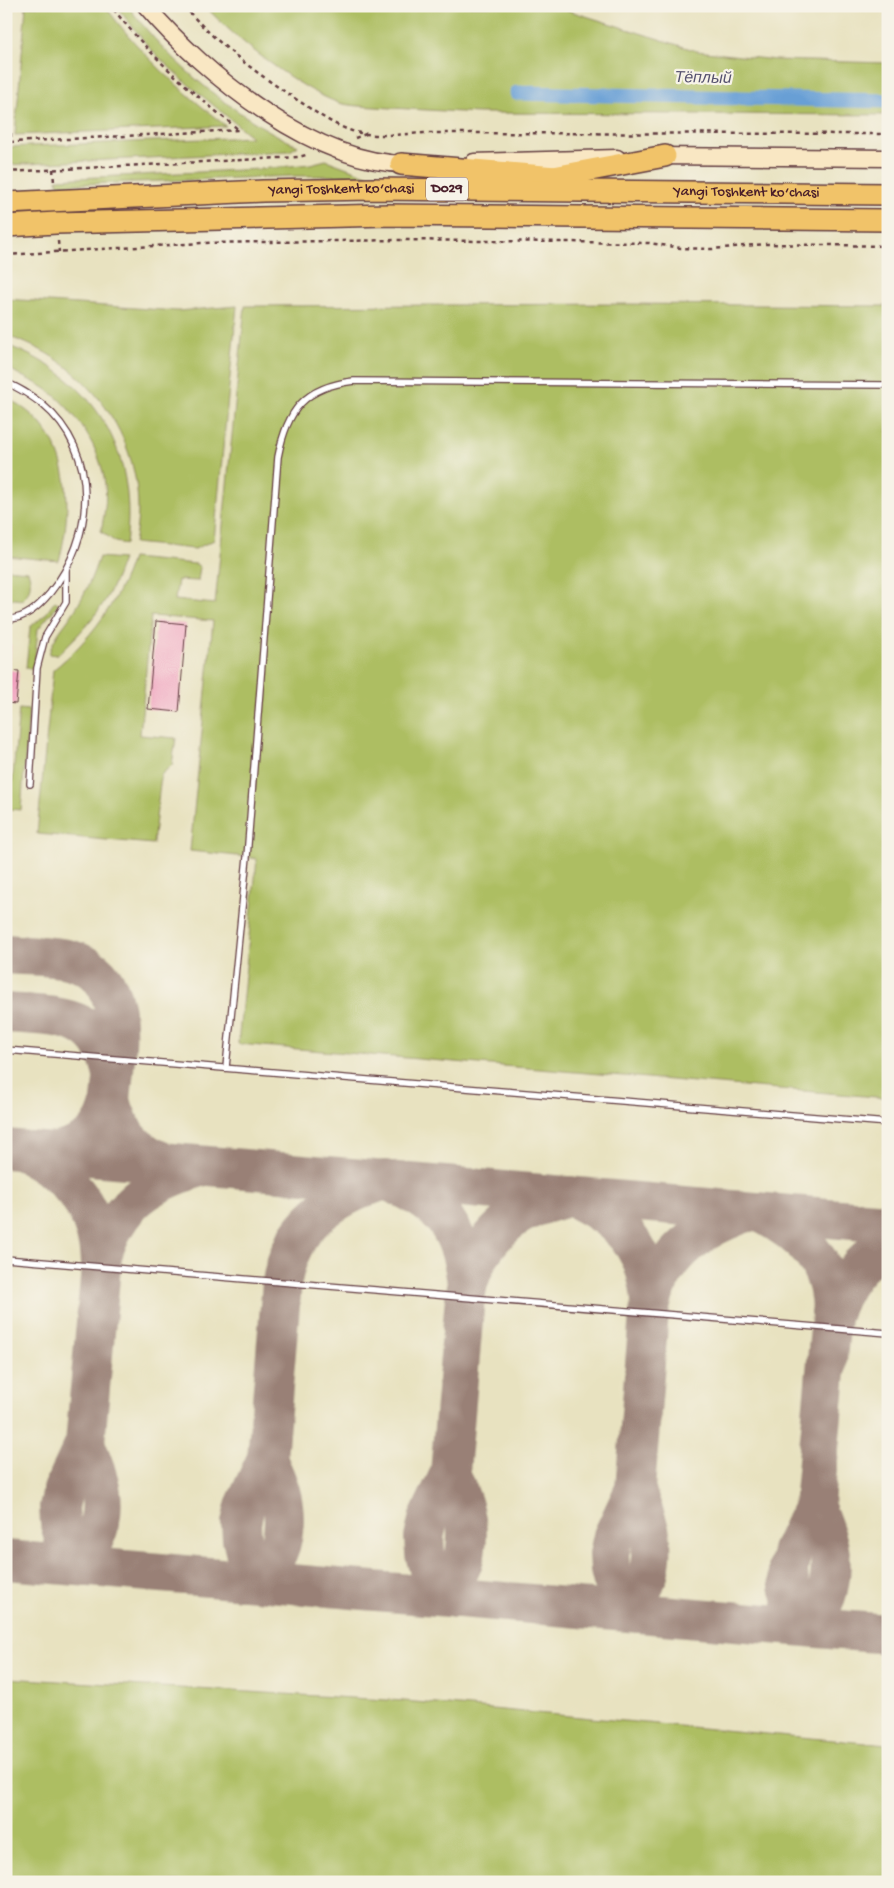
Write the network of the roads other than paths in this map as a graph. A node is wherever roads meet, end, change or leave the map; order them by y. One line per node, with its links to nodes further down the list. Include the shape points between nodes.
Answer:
1 (146, 6): 4 (main road, via 190,52 274,118 331,146 369,159)
2 (665, 156): 3 (main road); 4 (main road); 5 (highway)
3 (888, 158)
4 (401, 164): 5 (highway)
5 (554, 177): 6 (highway); 7 (highway)
6 (483, 189): 7 (highway, Yangi Toshkent ko‘chasi / D029); 9 (highway, Yangi Toshkent ko‘chasi / D029, via 263,191)
7 (741, 192): 8 (highway, Yangi Toshkent ko‘chasi / D029)
8 (888, 194)
9 (6, 202)
10 (888, 220): 11 (highway, Yangi Toshkent ko‘chasi / D029, via 388,215 56,222)
11 (6, 226)
12 (6, 383): 14 (lane, via 32,396 49,410 73,444 81,466 85,488 82,531)
13 (888, 385): 18 (lane, via 354,381 336,383 319,390 295,410 285,428 278,458 247,856)
14 (66, 568): 15 (lane, via 35,609 20,617); 16 (lane, via 66,602 45,637 37,668)
15 (6, 618)
16 (30, 784)
17 (6, 1050): 18 (lane)
18 (226, 1067): 19 (lane)
19 (888, 1123)
20 (6, 1259): 21 (lane)
21 (888, 1333)

